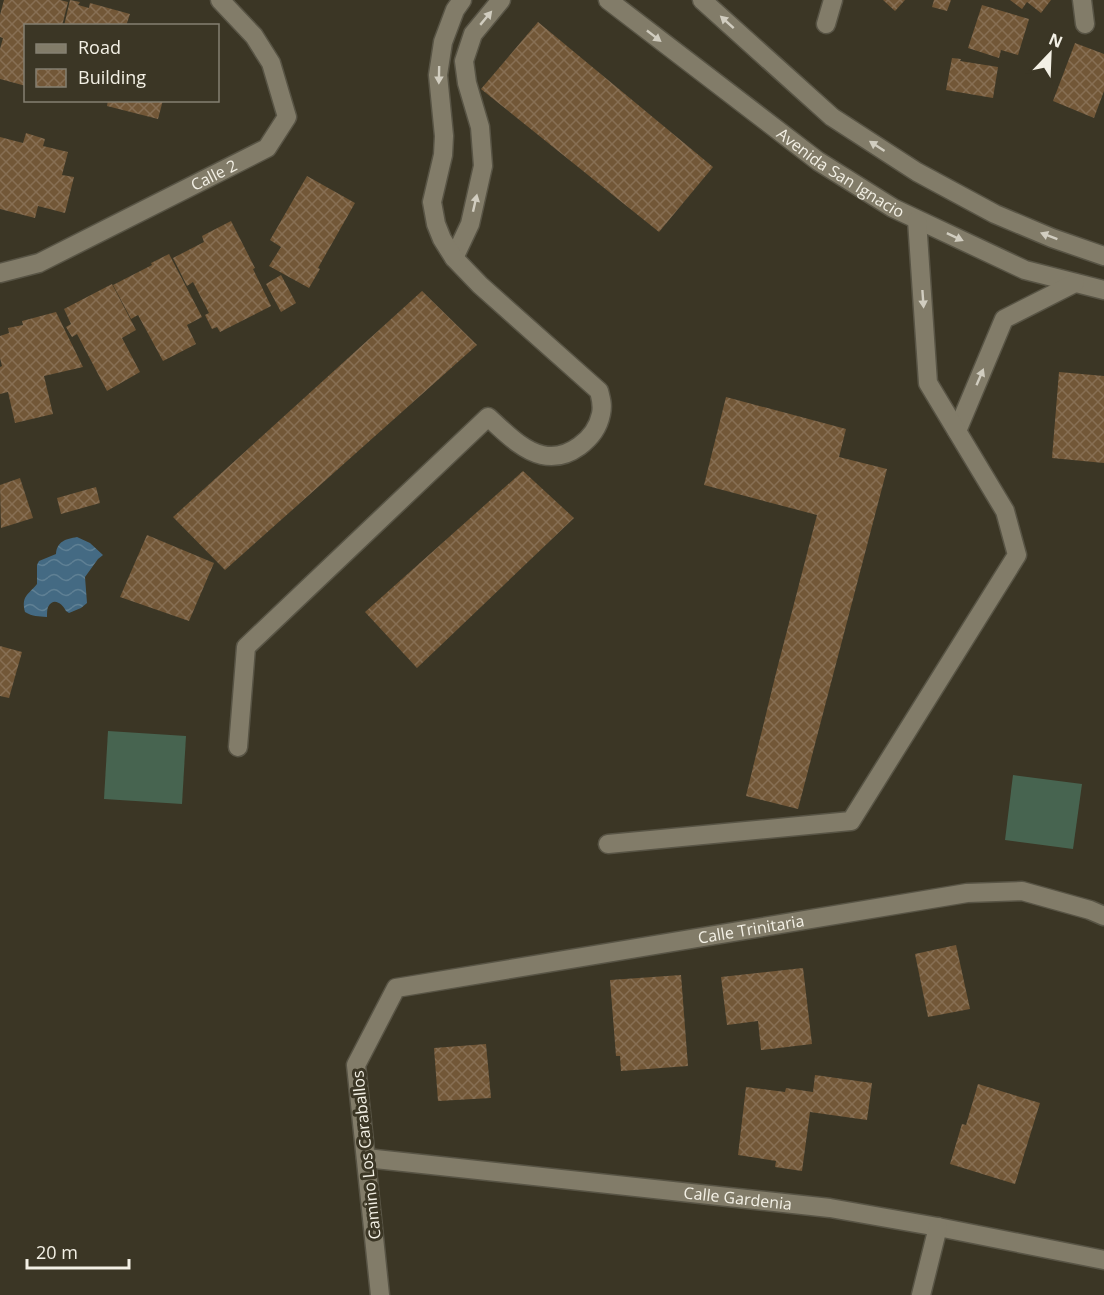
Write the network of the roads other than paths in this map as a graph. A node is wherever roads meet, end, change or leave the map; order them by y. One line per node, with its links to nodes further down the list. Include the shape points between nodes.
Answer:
1 (220, 0): 13 (street, Calle 2, via 254,36 271,63 287,117 267,148 39,262)
2 (462, 0): 12 (street, one-way to 12, via 443,42 438,75 443,155 432,202 436,224)
3 (501, 0): 12 (street, one-way to 3, via 470,224 483,166 480,127 464,61 473,34)
4 (608, 0): 10 (street, Avenida San Ignacio, one-way to 10, via 818,161)
5 (702, 0): 11 (street, one-way to 5, via 995,214 916,172 832,117)
6 (833, 0): 8 (street)
7 (1082, 0): 9 (street)
8 (826, 24)
9 (1085, 24)
10 (917, 220): 14 (street, Avenida San Ignacio, one-way to 14, via 1025,270); 16 (street, one-way to 16, via 928,383)
11 (1104, 256)
12 (454, 258): 17 (street, via 599,390 601,416 593,433 577,448 561,455 542,455 521,445 488,417 246,647)
13 (0, 273)
14 (1075, 283): 15 (street, Avenida San Ignacio); 16 (street, one-way to 14, via 1004,319)
15 (1104, 290)
16 (957, 431): 18 (street, via 1005,511 1017,555 851,821)
17 (238, 747)
18 (608, 844)
19 (1104, 916): 20 (street, Calle Trinitaria, via 1022,891 967,893)
20 (396, 988): 21 (street, Camino Los Caraballos, via 356,1065)
21 (366, 1158): 22 (street, Calle Gardenia, via 830,1208); 24 (street, Camino Los Caraballos)
22 (938, 1227): 23 (street, Calle Gardenia); 25 (street)
23 (1104, 1260)
24 (380, 1295)
25 (921, 1295)

